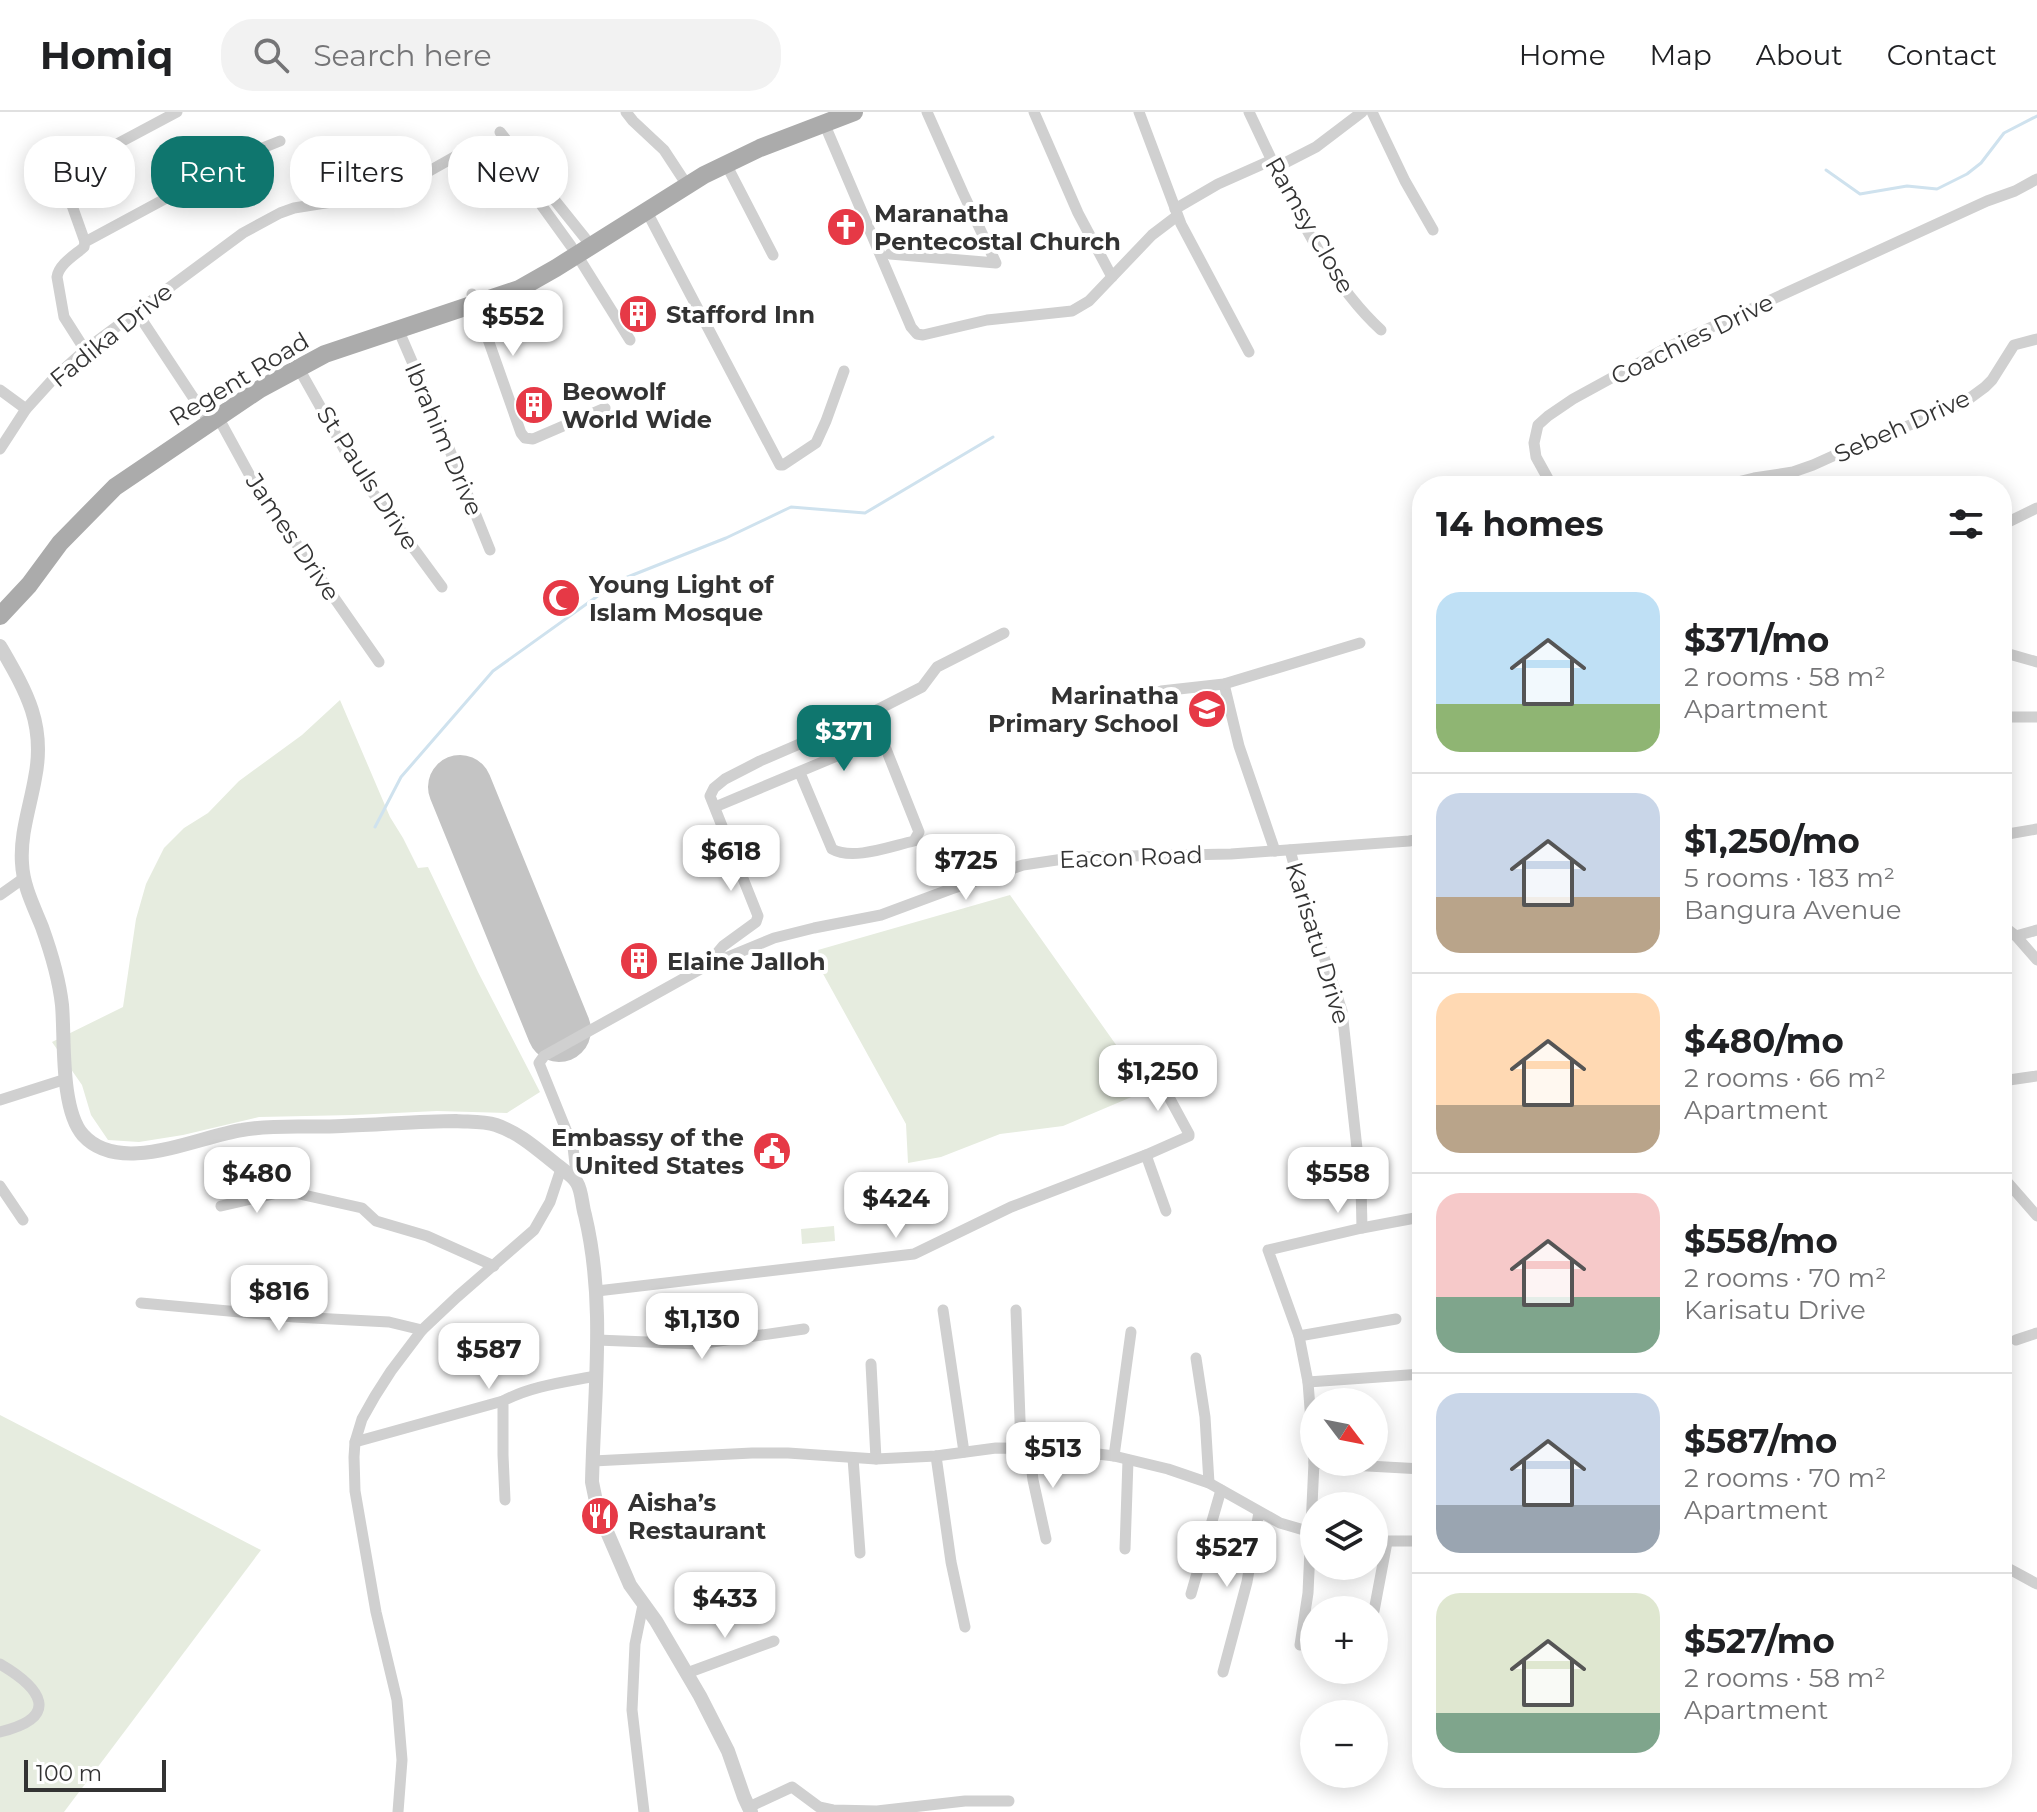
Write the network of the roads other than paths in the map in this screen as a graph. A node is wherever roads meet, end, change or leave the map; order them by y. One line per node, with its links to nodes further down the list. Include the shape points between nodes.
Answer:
1 (177, 112): 21 (street, via 70,169 64,183)
2 (626, 112): 17 (street, via 664,150)
3 (854, 112): 10 (main road, Regent Road)
4 (927, 112): 23 (street, via 996,263)
5 (1034, 112): 25 (street)
6 (1139, 112): 19 (street)
7 (1249, 112): 15 (street, Ramsy Close)
8 (1362, 112): 15 (street, via 1316,147)
9 (1372, 112): 20 (street)
10 (821, 117): 12 (main road, Regent Road); 25 (street, via 917,334 987,320 1067,313 1089,301)
11 (500, 132): 22 (street)
12 (768, 139): 14 (main road, Regent Road); 17 (main road, Regent Road)
13 (280, 141): 21 (street)
14 (726, 164): 17 (main road, Regent Road); 24 (street)
15 (1274, 164): 19 (street, via 1218,184); 29 (street, Ramsy Close, via 1335,276)
16 (2037, 179): 41 (street, Coachies Drive, via 1668,347 1573,399 1538,425 1536,457)
17 (684, 180): 18 (main road, Regent Road); 22 (main road, Regent Road)
18 (646, 210): 22 (main road, Regent Road); 35 (street, via 780,465 816,443)
19 (1176, 213): 25 (street); 33 (street)
20 (1433, 230)
21 (85, 242): 32 (street, via 57,277 64,317)
22 (578, 246): 26 (main road, Regent Road, via 519,289); 27 (street, Fadika Drive, via 503,152 491,143 479,143 402,184 280,213 243,233); 31 (street)
23 (890, 254)
24 (773, 255)
25 (1112, 277)
26 (473, 299): 28 (main road, Regent Road); 37 (street, via 525,438); 39 (main road, Regent Road, via 339,335 292,357)
27 (136, 311): 32 (street, Fadika Drive); 39 (street, James Drive)
28 (398, 329): 34 (main road, Regent Road); 45 (street, Ibrahim Drive)
29 (1381, 330)
30 (2037, 339): 42 (street, Sebeh Drive, via 2014,345 1992,380 1966,401 1813,465)
31 (630, 340)
32 (85, 350): 38 (street, Fadika Drive)
33 (1249, 352)
34 (298, 367): 39 (main road, Regent Road); 46 (street, St Pauls Drive, via 348,456)
35 (844, 371)
36 (0, 390): 38 (street)
37 (605, 408)
38 (26, 409): 40 (street, Fadika Drive)
39 (211, 415): 47 (main road, Regent Road, via 107,479); 48 (main road, Regent Road, via 115,487); 53 (street, James Drive)
40 (0, 449)
41 (1546, 476)
42 (1767, 476)
43 (2037, 508): 44 (street)
44 (2012, 520)
45 (490, 550)
46 (442, 587)
47 (0, 601)
48 (0, 616)
49 (1004, 633): 60 (street, via 937,667 922,687 725,779 710,796)
50 (1360, 643): 55 (street)
51 (0, 646): 66 (street, via 25,690 36,723 36,776 23,829)
52 (2012, 655): 54 (street)
53 (379, 662)
54 (2037, 662)
55 (1224, 684): 56 (street); 65 (street)
56 (1161, 691)
57 (2012, 717): 58 (street)
58 (2037, 717)
59 (800, 773): 59 (street, via 880,740 901,783 917,837 840,854 832,849); 60 (street)
60 (715, 807): 72 (street, via 758,916)
61 (2037, 829): 62 (street)
62 (2012, 833)
63 (1412, 841): 64 (street, Eacon Road)
64 (1290, 850): 65 (street, Eacon Road); 88 (street, Karisatu Drive, via 1342,1011)
65 (1275, 851): 72 (street, Eacon Road, via 1077,857 1023,865 881,915 774,938)
66 (24, 878): 67 (street); 74 (street, via 58,979)
67 (0, 895)
68 (2037, 930): 70 (street)
69 (2012, 933): 70 (street)
70 (2016, 936): 71 (street)
71 (2037, 960)
72 (706, 966): 80 (street, Eacon Road, via 539,1063 573,1147)
73 (1157, 1075): 78 (street, via 1189,1136)
74 (66, 1079): 77 (street); 79 (street, via 74,1121 84,1135 123,1154 257,1128 473,1122 519,1136)
75 (2035, 1079): 76 (street)
76 (2012, 1080)
77 (0, 1100)
78 (1146, 1155): 84 (street); 90 (street, via 1011,1207 914,1254)
79 (561, 1169): 80 (street); 89 (street, via 534,1230)
80 (577, 1182): 90 (street)
81 (0, 1186): 87 (street)
82 (2012, 1187): 85 (street)
83 (221, 1206): 89 (street, via 286,1191 362,1208 376,1221 427,1236)
84 (1166, 1211)
85 (2037, 1216)
86 (1412, 1219): 88 (street)
87 (23, 1220)
88 (1362, 1228): 99 (street, via 1268,1250)
89 (494, 1266): 96 (street)
90 (597, 1291): 100 (street)
91 (141, 1303): 96 (street, via 389,1322)
92 (943, 1310): 111 (street)
93 (1016, 1310): 110 (street)
94 (1396, 1319): 99 (street)
95 (804, 1329): 100 (street, via 698,1344)
96 (422, 1330): 109 (street, via 375,1396)
97 (1131, 1332): 113 (street)
98 (2037, 1333): 101 (street)
99 (1299, 1336): 106 (street)
100 (597, 1340): 105 (street)
101 (2016, 1340)
102 (1196, 1358): 120 (street)
103 (871, 1364): 115 (street)
104 (1412, 1375): 106 (street)
105 (596, 1376): 108 (street); 117 (street)
106 (1308, 1382): 107 (street)
107 (1308, 1388)
108 (503, 1401): 109 (street); 122 (street)
109 (355, 1442): 142 (street, via 355,1491 397,1700 402,1760)
110 (1025, 1448): 111 (street); 113 (street); 125 (street)
111 (964, 1452): 112 (street)
112 (936, 1456): 115 (street); 134 (street)
113 (1114, 1456): 116 (street)
114 (853, 1458): 115 (street); 117 (street, via 752,1453); 129 (street)
115 (876, 1459)
116 (1128, 1460): 120 (street); 128 (street)
117 (593, 1461): 133 (street, via 598,1511)
118 (1388, 1467): 119 (street)
119 (1412, 1468)
120 (1209, 1483): 121 (street)
121 (1221, 1490): 123 (street); 132 (street)
122 (505, 1500)
123 (1259, 1512): 124 (street); 137 (street)
124 (1300, 1529)
125 (1046, 1539)
126 (1412, 1541): 127 (street)
127 (1388, 1542)
128 (1125, 1549)
129 (860, 1553)
130 (2012, 1570): 131 (street)
131 (2037, 1584)
132 (1191, 1594)
133 (643, 1605): 138 (street); 143 (street, via 632,1710)
134 (965, 1627)
135 (774, 1641): 138 (street)
136 (0, 1664): 139 (street, via 33,1687 39,1704 29,1722)
137 (1223, 1672)
138 (687, 1673): 141 (street, via 728,1751)
139 (0, 1732)
140 (1009, 1801): 141 (street, via 833,1810 819,1807 792,1787)
141 (750, 1809)
142 (398, 1812)
143 (644, 1812)

